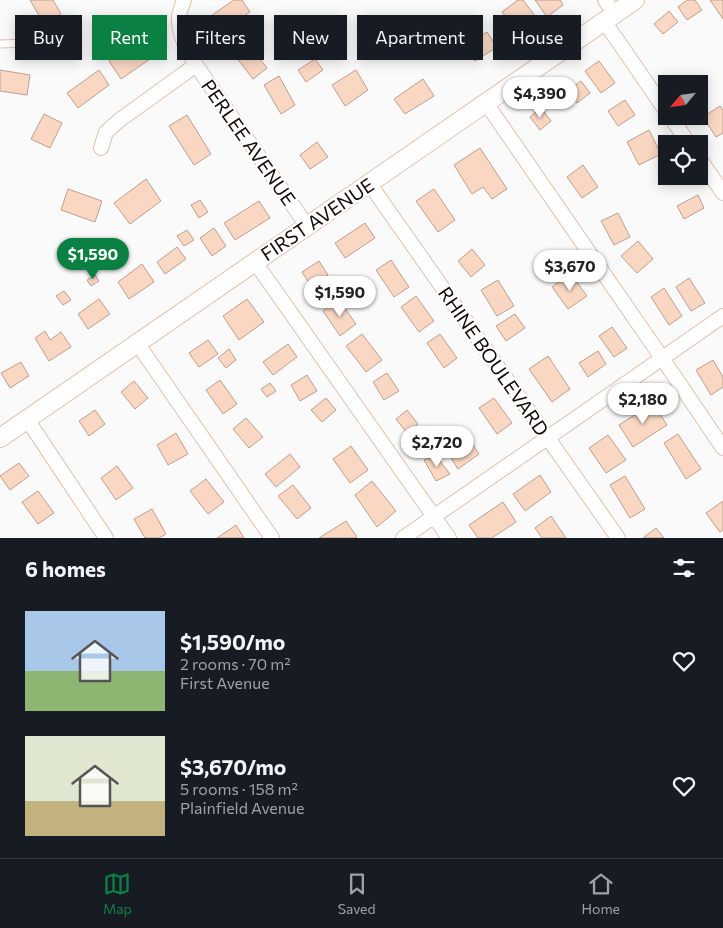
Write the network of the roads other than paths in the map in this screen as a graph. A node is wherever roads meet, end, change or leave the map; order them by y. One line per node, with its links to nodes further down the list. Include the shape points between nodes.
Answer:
1 (184, 0): 6 (street, PERLEE AVENUE, via 179,14 181,30)
2 (635, 0): 3 (street, FIRST AVENUE)
3 (608, 12): 7 (street); 8 (street, FIRST AVENUE)
4 (0, 44): 5 (lane)
5 (15, 44)
6 (196, 66): 9 (street, via 121,119 106,132); 13 (street, PERLEE AVENUE)
7 (658, 97)
8 (486, 103): 11 (street, FIRST AVENUE); 17 (street)
9 (101, 148)
10 (708, 172): 12 (street)
11 (369, 183): 13 (street, FIRST AVENUE); 19 (street, RHINE BOULEVARD)
12 (723, 194)
13 (307, 226): 14 (street, FIRST AVENUE)
14 (255, 262): 16 (street, FIRST AVENUE); 22 (street)
15 (723, 316): 17 (street)
16 (137, 344): 18 (street, FIRST AVENUE); 24 (street)
17 (662, 358): 19 (street); 21 (street)
18 (27, 419): 20 (street, FIRST AVENUE); 23 (street)
19 (548, 437): 22 (street); 27 (street, RHINE BOULEVARD)
20 (0, 438)
21 (723, 448)
22 (434, 516): 25 (street); 26 (street)
23 (106, 538)
24 (272, 538)
25 (403, 538)
26 (449, 538)
27 (618, 538)

